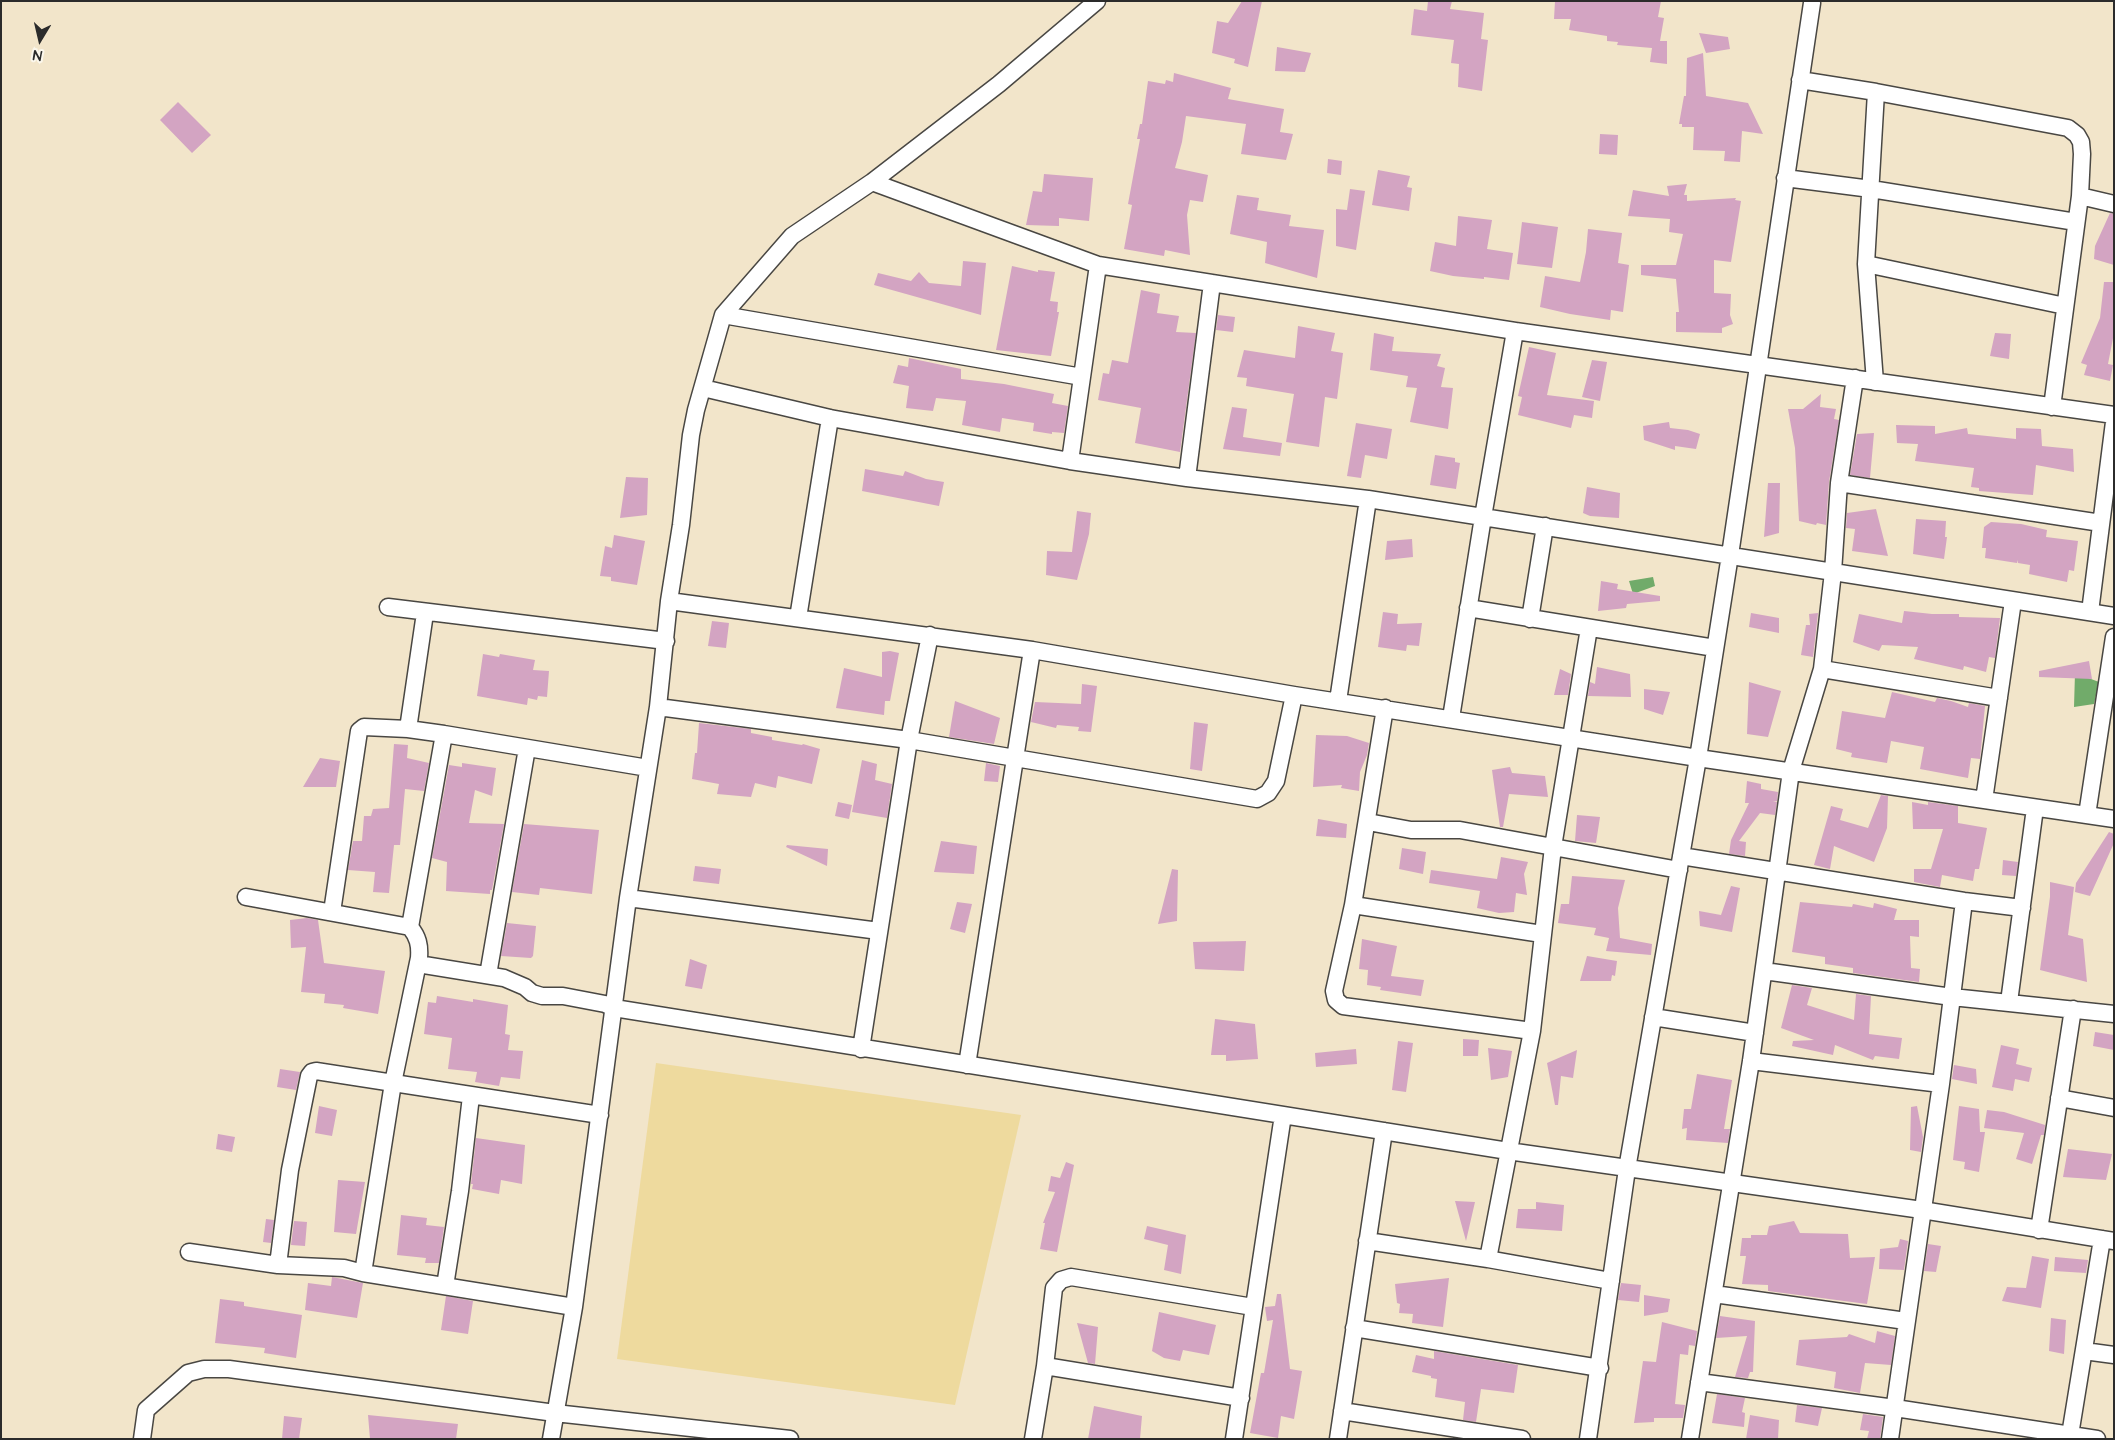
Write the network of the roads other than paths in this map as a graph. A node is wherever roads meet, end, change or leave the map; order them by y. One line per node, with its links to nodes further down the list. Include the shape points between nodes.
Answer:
1 (1097, 1): 6 (street, via 999,84)
2 (1812, 3): 3 (street)
3 (1800, 80): 4 (street); 5 (street)
4 (1876, 92): 7 (street); 8 (street, via 2068,128 2081,142)
5 (1785, 178): 7 (street); 17 (street)
6 (872, 182): 12 (street); 15 (street, via 792,236)
7 (1871, 189): 10 (street); 11 (street)
8 (2080, 196): 9 (street); 10 (street)
9 (2114, 204)
10 (2076, 222): 14 (street)
11 (1866, 264): 14 (street); 20 (street)
12 (1098, 266): 13 (street); 18 (street)
13 (1212, 283): 16 (street); 27 (street)
14 (2066, 306): 22 (street)
15 (722, 315): 18 (street); 21 (street)
16 (1515, 330): 17 (street); 30 (street)
17 (1758, 364): 19 (street); 33 (street)
18 (1082, 377): 26 (street)
19 (1855, 378): 20 (street); 28 (street)
20 (1875, 382): 22 (street)
21 (703, 388): 24 (street); 35 (street, via 691,435)
22 (2052, 407): 23 (street)
23 (2114, 415)
24 (830, 418): 26 (street); 42 (street)
25 (2114, 422): 31 (street)
26 (1070, 462): 27 (street)
27 (1187, 478): 29 (street)
28 (1839, 483): 31 (street); 34 (street)
29 (1368, 499): 30 (street); 54 (street)
30 (1483, 517): 32 (street); 38 (street)
31 (2101, 523): 39 (street)
32 (1545, 526): 33 (street); 43 (street)
33 (1730, 555): 34 (street); 48 (street)
34 (1832, 572): 36 (street); 50 (street)
35 (669, 601): 42 (street); 47 (street)
36 (2013, 601): 39 (street); 52 (street)
37 (388, 607): 40 (street)
38 (1468, 608): 43 (street); 57 (street)
39 (2090, 612): 41 (street)
40 (425, 613): 47 (street); 58 (street)
41 (2114, 616)
42 (798, 618): 45 (street)
43 (1530, 619): 44 (street)
44 (1589, 628): 48 (street); 60 (street)
45 (930, 635): 49 (street); 61 (street)
46 (2114, 637): 53 (street)
47 (666, 641): 55 (street)
48 (1715, 648): 63 (street)
49 (1032, 650): 51 (street); 64 (street)
50 (1822, 669): 52 (street); 66 (street)
51 (1294, 694): 54 (street); 64 (street, via 1276,780 1268,793 1257,799)
52 (1999, 698): 67 (street)
53 (2110, 700): 69 (street)
54 (1338, 701): 56 (street)
55 (658, 707): 61 (street); 65 (street)
56 (1385, 708): 57 (street); 71 (street)
57 (1451, 718): 60 (street)
58 (408, 729): 59 (street); 80 (street, via 364,727 358,731)
59 (444, 734): 62 (street); 81 (street)
60 (1571, 738): 63 (street); 72 (street)
61 (909, 740): 64 (street); 82 (street)
62 (527, 748): 65 (street); 86 (street)
63 (1698, 758): 66 (street); 73 (street)
64 (1015, 759): 97 (street)
65 (648, 768): 76 (street)
66 (1791, 771): 67 (street); 74 (street)
67 (1984, 800): 68 (street)
68 (2035, 808): 69 (street); 79 (street)
69 (2088, 815): 70 (street)
70 (2114, 819)
71 (1368, 822): 72 (street, via 1411,830 1460,830); 78 (street)
72 (1553, 847): 73 (street); 83 (street)
73 (1680, 863): 74 (street); 92 (street)
74 (1778, 872): 77 (street); 85 (street)
75 (246, 897): 80 (street)
76 (628, 898): 82 (street); 89 (street)
77 (1964, 901): 79 (street); 87 (street)
78 (1353, 905): 83 (street); 93 (street, via 1334,991 1336,1000 1343,1006)
79 (2022, 908): 88 (street)
80 (332, 912): 81 (street)
81 (410, 928): 84 (street, via 417,935 420,946)
82 (878, 931): 95 (street)
83 (1542, 934): 93 (street)
84 (418, 964): 86 (street); 98 (street)
85 (1764, 971): 87 (street); 94 (street)
86 (488, 975): 89 (street, via 504,978 542,996 571,997)
87 (1952, 997): 88 (street); 99 (street)
88 (2009, 1002): 90 (street)
89 (614, 1008): 95 (street); 103 (street)
90 (2073, 1008): 91 (street); 101 (street)
91 (2113, 1009)
92 (1653, 1017): 94 (street); 107 (street)
93 (1532, 1030): 106 (street)
94 (1755, 1033): 96 (street)
95 (860, 1049): 97 (street)
96 (1751, 1060): 99 (street); 108 (street)
97 (967, 1065): 104 (street)
98 (393, 1083): 100 (street); 115 (street, via 316,1071 309,1076 290,1170); 116 (street)
99 (1941, 1084): 109 (street)
100 (471, 1096): 103 (street); 118 (street)
101 (2059, 1098): 102 (street); 110 (street)
102 (2114, 1108)
103 (600, 1115): 120 (street)
104 (1284, 1115): 105 (street); 121 (street)
105 (1384, 1130): 106 (street); 112 (street)
106 (1508, 1151): 107 (street); 114 (street)
107 (1627, 1169): 108 (street); 117 (street)
108 (1730, 1184): 109 (street); 119 (street)
109 (1922, 1210): 110 (street); 122 (street)
110 (2039, 1230): 111 (street)
111 (2108, 1240): 124 (street)
112 (1367, 1241): 114 (street); 123 (street)
113 (190, 1252): 115 (street)
114 (1488, 1259): 117 (street)
115 (278, 1265): 116 (street, via 325,1266)
116 (364, 1273): 118 (street)
117 (1611, 1281): 127 (street)
118 (445, 1286): 120 (street)
119 (1714, 1294): 122 (street); 128 (street)
120 (574, 1307): 132 (street)
121 (1253, 1307): 126 (street, via 1071,1277 1061,1280 1054,1288); 129 (street)
122 (1906, 1321): 130 (street)
123 (1354, 1328): 127 (street); 131 (street)
124 (2084, 1351): 125 (street); 134 (street)
125 (2114, 1355)
126 (1045, 1366): 129 (street); 138 (street)
127 (1600, 1368): 142 (street)
128 (1700, 1382): 130 (street); 143 (street)
129 (1241, 1398): 139 (street)
130 (1895, 1408): 133 (street); 144 (street)
131 (1342, 1411): 140 (street); 141 (street)
132 (555, 1412): 135 (street, via 229,1368 204,1369 188,1373 146,1410); 136 (street); 137 (street)
133 (2009, 1432): 134 (street)
134 (2070, 1435): 145 (street)
135 (142, 1439)
136 (551, 1439)
137 (790, 1439)
138 (1033, 1439)
139 (1234, 1439)
140 (1338, 1439)
141 (1522, 1439)
142 (1588, 1439)
143 (1690, 1439)
144 (1890, 1439)
145 (2097, 1439)

